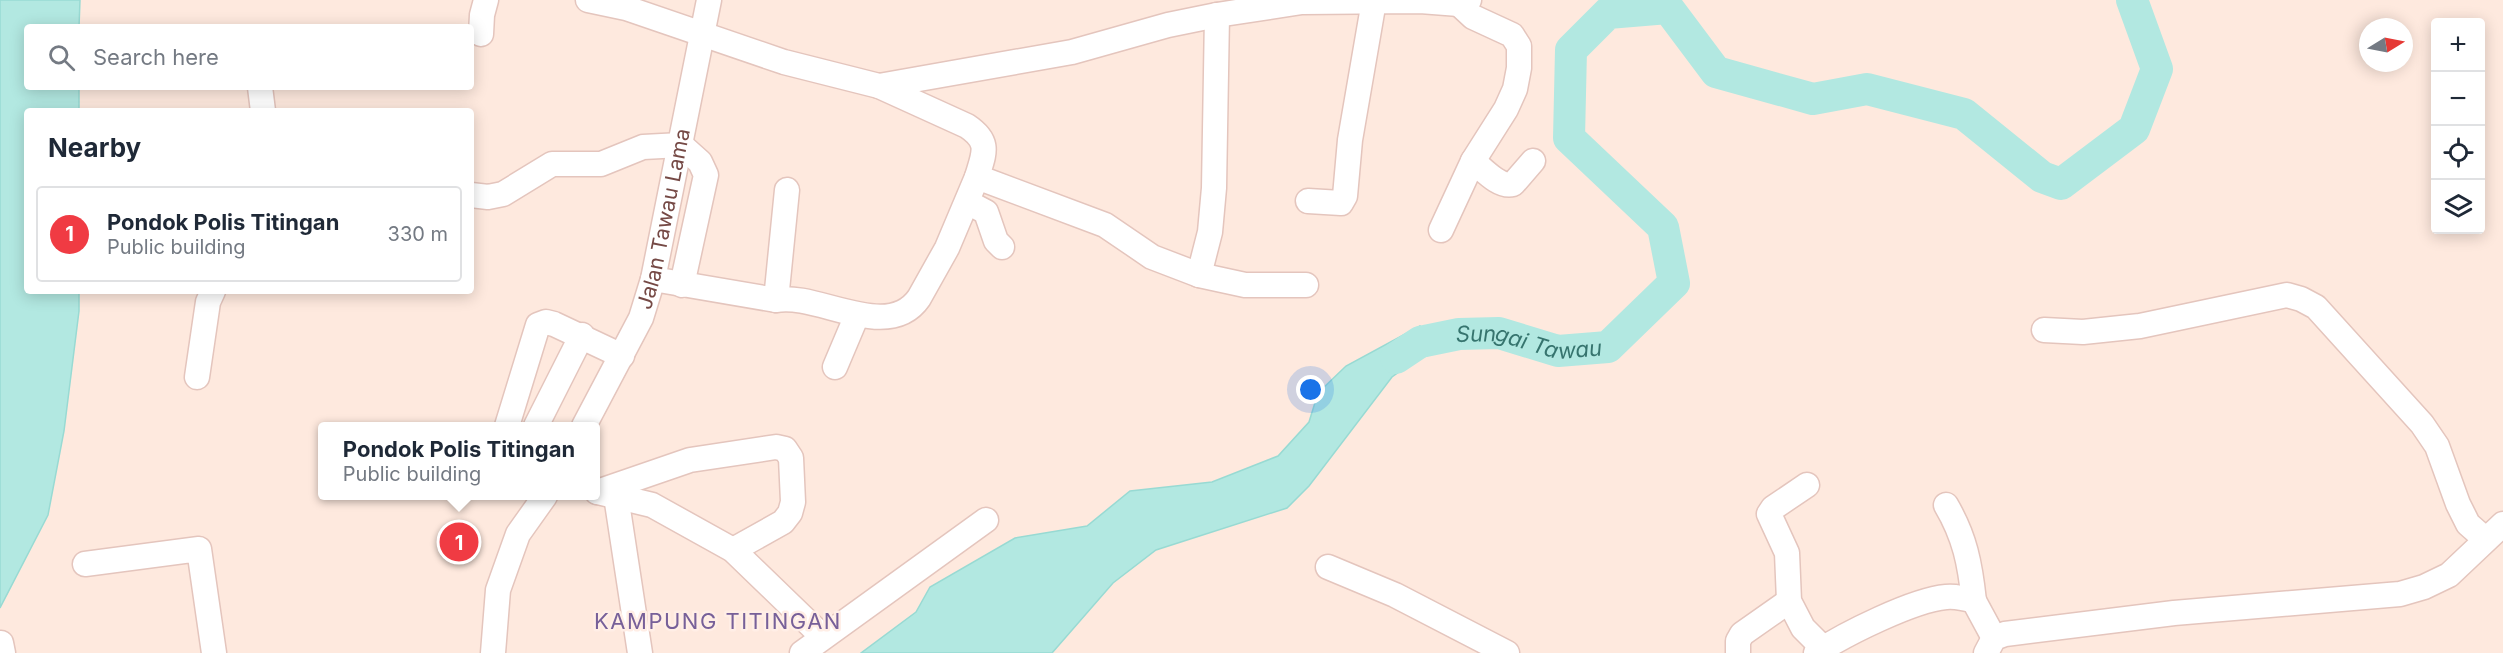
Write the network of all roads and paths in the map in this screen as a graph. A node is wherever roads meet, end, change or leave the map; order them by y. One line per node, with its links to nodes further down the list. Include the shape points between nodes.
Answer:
1 (486, 0): 9 (street)
2 (588, 0): 8 (street)
3 (709, 0): 8 (street, Jalan Tawau Lama)
4 (1374, 1): 5 (street); 7 (street, via 1302,2); 19 (street, via 1350,140 1345,196 1341,202)
5 (1464, 2): 14 (street, via 1473,16 1512,35 1519,46 1515,89)
6 (1192, 10): 7 (street); 10 (street, via 1072,52)
7 (1217, 15): 23 (street, via 1214,188 1210,232)
8 (702, 33): 10 (street, via 784,62); 13 (street, Jalan Tawau Lama)
9 (481, 34)
10 (879, 86): 16 (street, via 978,133 984,154)
11 (260, 90): 12 (street)
12 (263, 108)
13 (681, 146): 18 (street, via 643,147 601,164 552,164 502,194); 24 (street, Jalan Tawau Lama); 25 (street, via 700,162 706,175)
14 (1473, 161): 15 (street, via 1508,186); 21 (street)
15 (1533, 161)
16 (977, 177): 20 (street); 23 (street, via 1105,225 1152,257)
17 (787, 190): 28 (street)
18 (474, 195)
19 (1308, 201)
20 (967, 202): 22 (street, via 986,212); 29 (street, via 947,248 914,305 897,314)
21 (1441, 230)
22 (1002, 247)
23 (1199, 275): 26 (street, via 1245,285)
24 (653, 279): 25 (street); 32 (street, Jalan Tawau Lama, via 641,318)
25 (682, 285): 28 (street)
26 (1306, 285)
27 (212, 294): 34 (street)
28 (776, 300): 29 (street, via 798,299)
29 (857, 315): 33 (street)
30 (2044, 330): 43 (street, via 2104,331 2266,298 2287,295 2301,299 2316,307 2422,423 2437,446 2468,524)
31 (582, 335): 32 (street); 35 (street, via 546,322 538,325); 36 (street)
32 (622, 356): 37 (street, Jalan Tawau Lama)
33 (835, 367)
34 (197, 377)
35 (508, 422)
36 (538, 422)
37 (586, 422)
38 (1808, 485): 48 (street, via 1769,514 1786,553)
39 (603, 493): 44 (street, via 652,505); 44 (street, via 690,460 776,447 785,449 791,458 790,513 783,522); 54 (street)
40 (541, 500): 53 (street, via 518,534 498,590)
41 (1946, 505): 47 (street, via 1959,528 1970,563)
42 (986, 520): 49 (street)
43 (2494, 532): 50 (street, via 2449,575 2400,594 2175,613 2005,634)
44 (733, 550): 49 (street)
45 (86, 564): 52 (street, via 199,549)
46 (1328, 567): 56 (street, via 1395,595)
47 (1974, 601): 50 (street); 51 (street, via 1943,597 1924,602 1873,622)
48 (1789, 602): 51 (street); 57 (street, via 1742,633)
49 (823, 637): 55 (street)
50 (1990, 645)
51 (1819, 651)
52 (214, 653)
53 (493, 653)
54 (640, 653)
55 (802, 653)
56 (1507, 653)
57 (1738, 653)

